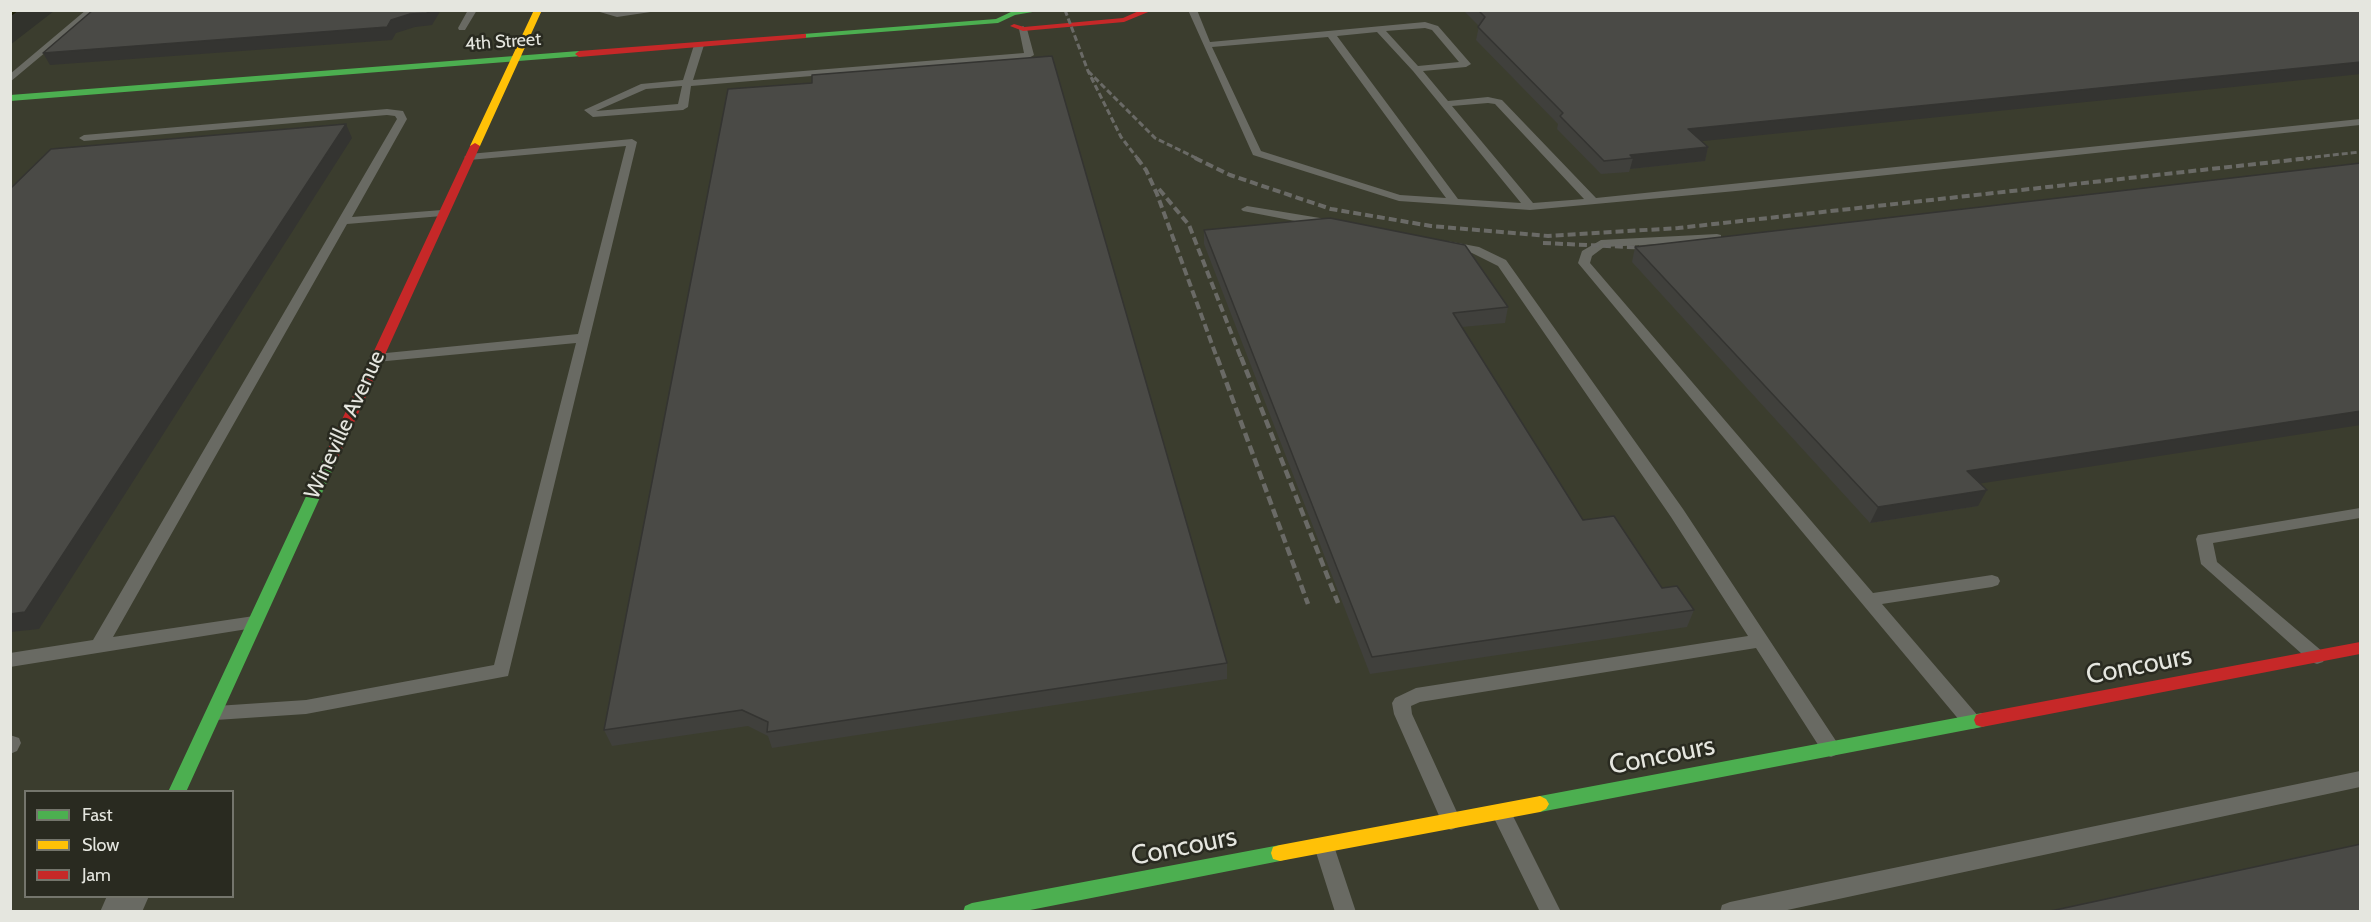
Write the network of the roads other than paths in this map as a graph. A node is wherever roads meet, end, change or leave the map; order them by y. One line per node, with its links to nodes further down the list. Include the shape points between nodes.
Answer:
1 (93, 10): 18 (lane)
2 (473, 10): 10 (lane)
3 (538, 10): 16 (street, Wineville Avenue)
4 (597, 10): 5 (lane, via 617,14)
5 (660, 10)
6 (1040, 10): 9 (street, 4th Street, via 1013,13)
7 (1149, 10): 11 (street, 4th Street, via 1124,20)
8 (1191, 10): 15 (lane)
9 (998, 21): 11 (street, 4th Street); 14 (street, 4th Street)
10 (462, 28)
11 (1023, 29): 19 (lane, via 1029,55)
12 (1379, 29): 13 (lane); 17 (lane); 17 (lane, via 1425,25 1435,28 1466,64)
13 (1330, 33): 15 (lane); 27 (lane)
14 (699, 45): 16 (street, 4th Street); 19 (lane)
15 (1207, 45): 27 (lane, via 1257,153 1399,198)
16 (514, 59): 20 (street, 4th Street); 25 (street, Wineville Avenue)
17 (1416, 69): 21 (lane)
18 (10, 79)
19 (687, 83): 19 (lane, via 631,90 589,110 593,114 607,114 683,107)
20 (17, 98): 22 (lane)
21 (1446, 104): 26 (lane, via 1498,102); 28 (lane)
22 (10, 108)
23 (2361, 122): 26 (lane)
24 (84, 138): 31 (lane, via 399,113 402,119)
25 (469, 157): 30 (street, Wineville Avenue); 35 (lane, via 632,142)
26 (1593, 201): 28 (lane)
27 (1455, 202): 28 (lane)
28 (1530, 207)
29 (1247, 209): 32 (lane)
30 (442, 213): 31 (lane); 36 (street, Wineville Avenue)
31 (343, 221): 42 (lane)
32 (1338, 225)
33 (1735, 236): 39 (lane, via 1601,244 1586,254 1584,263)
34 (1429, 242): 41 (lane, via 1475,250 1502,263 1677,513)
35 (583, 338): 36 (lane); 46 (lane, via 502,671 306,707)
36 (376, 358): 40 (street, Wineville Avenue)
37 (2361, 513): 44 (lane, via 2204,539 2209,564)
38 (1992, 581): 39 (lane)
39 (1870, 600): 47 (lane)
40 (254, 622): 42 (lane); 46 (street, Wineville Avenue)
41 (1760, 641): 48 (lane); 52 (lane, via 1416,695 1401,703)
42 (99, 646): 45 (lane)
43 (2361, 648): 44 (street, Concours)
44 (2317, 657): 47 (street, Concours)
45 (10, 660)
46 (213, 713): 50 (street, Wineville Avenue)
47 (1972, 722): 48 (street, Concours)
48 (1831, 749): 51 (street, Concours)
49 (2361, 780): 59 (lane)
50 (178, 790)
51 (1500, 812): 52 (street, Concours); 58 (lane)
52 (1450, 821): 53 (street, Concours)
53 (1323, 845): 56 (street, Concours); 57 (lane)
54 (128, 898): 55 (street)
55 (121, 912)
56 (972, 912)
57 (1346, 912)
58 (1551, 912)
59 (1730, 912)

